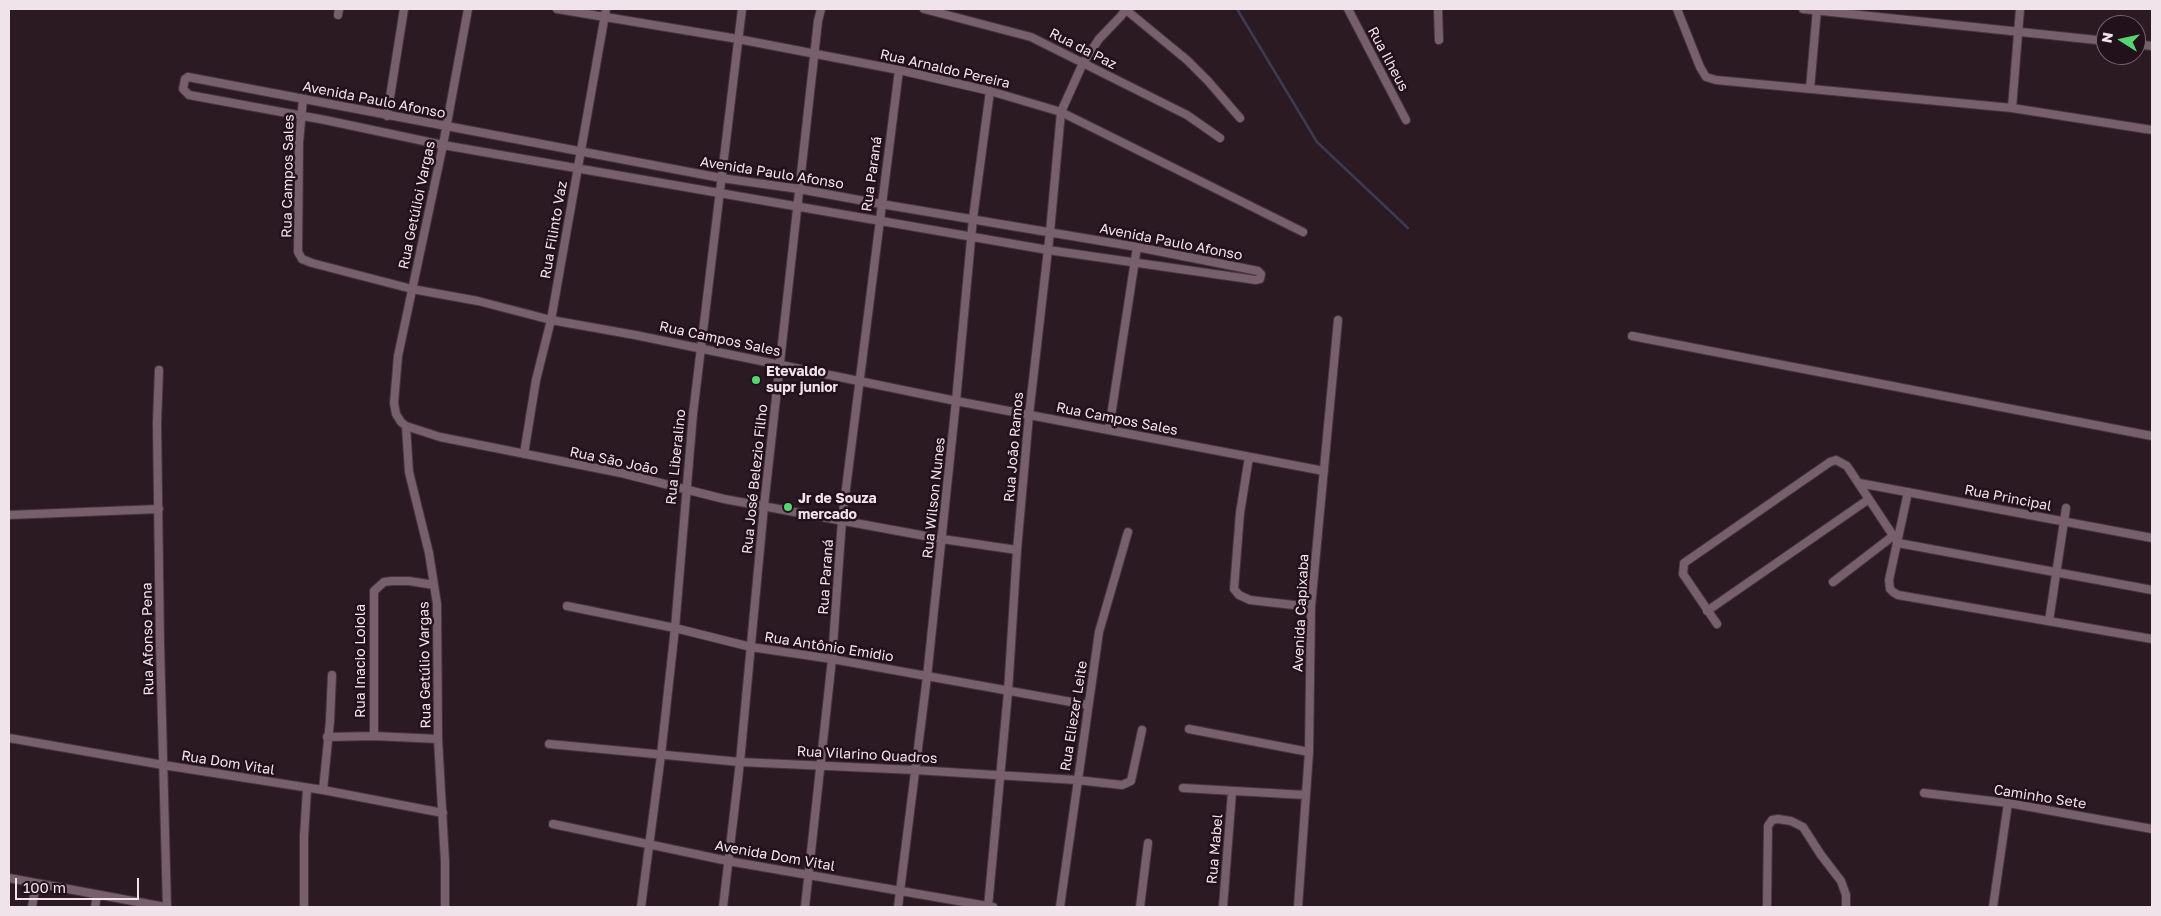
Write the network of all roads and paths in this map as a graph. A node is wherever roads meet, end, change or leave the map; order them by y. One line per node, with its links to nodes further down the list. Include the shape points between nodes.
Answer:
1 (404, 9): 29 (street)
2 (468, 9): 32 (street, Rua Getúlioi Vargas)
3 (557, 9): 15 (street, Rua Arnaldo Pereira)
4 (606, 9): 15 (street, Rua Filinto Vaz)
5 (742, 9): 17 (street, Rua Liberalino)
6 (821, 9): 20 (street, Rua José Belezio Filho)
7 (924, 9): 21 (street, Rua da Paz, via 1031,37)
8 (1126, 9): 21 (street, Rua João Ramos); 30 (street, via 1187,60)
9 (1348, 9): 31 (street, Rua Ilheus)
10 (1438, 9): 19 (street)
11 (1677, 9): 23 (street, via 1706,77)
12 (1802, 9): 14 (street)
13 (2020, 9): 16 (street)
14 (1817, 10): 16 (street); 23 (street)
15 (604, 18): 17 (street, Rua Arnaldo Pereira); 36 (street, Rua Filinto Vaz)
16 (2019, 30): 18 (street); 26 (street)
17 (738, 39): 20 (street, Rua Arnaldo Pereira); 38 (street, Rua Liberalino)
18 (2096, 39)
19 (1439, 40)
20 (814, 54): 22 (street, Rua Arnaldo Pereira); 39 (street, Rua José Belezio Filho)
21 (1083, 63): 27 (street, Rua João Ramos); 34 (street, Rua da Paz, via 1187,115)
22 (899, 70): 24 (street, Rua Arnaldo Pereira); 41 (street, Rua Paraná)
23 (1810, 89): 26 (street)
24 (990, 91): 27 (street, Rua Arnaldo Pereira); 43 (street, Rua Wilson Nunes)
25 (303, 99): 28 (street, Rua Campos Sales); 28 (street, Avenida Paulo Afonso, via 188,77 183,89 189,95); 29 (street, Avenida Paulo Afonso)
26 (2012, 108): 33 (street)
27 (1061, 112): 45 (street, Rua João Ramos); 46 (street, Rua Arnaldo Pereira)
28 (301, 116): 35 (street, Avenida Paulo Afonso); 51 (street, Rua Campos Sales, via 298,252 302,259)
29 (387, 116): 32 (street, Avenida Paulo Afonso)
30 (1240, 118)
31 (1406, 120)
32 (446, 126): 35 (street, Rua Getúlioi Vargas); 36 (street, Avenida Paulo Afonso)
33 (2152, 130)
34 (1220, 138)
35 (443, 144): 37 (street, Avenida Paulo Afonso); 51 (street, Rua Getúlioi Vargas)
36 (581, 151): 37 (street, Rua Filinto Vaz); 38 (street, Avenida Paulo Afonso)
37 (577, 169): 40 (street, Avenida Paulo Afonso); 52 (street, Rua Filinto Vaz)
38 (721, 178): 39 (street, Avenida Paulo Afonso); 40 (street, Rua Liberalino)
39 (799, 189): 41 (street, Avenida Paulo Afonso); 42 (street, Rua José Belezio Filho)
40 (719, 193): 42 (street, Avenida Paulo Afonso); 55 (street, Rua Liberalino)
41 (881, 204): 43 (street, Avenida Paulo Afonso); 44 (street, Rua Paraná)
42 (797, 206): 44 (street, Avenida Paulo Afonso); 56 (street, Rua José Belezio Filho)
43 (973, 218): 45 (street, Avenida Paulo Afonso); 47 (street, Rua Wilson Nunes)
44 (878, 220): 47 (street, Avenida Paulo Afonso); 58 (street, Rua Paraná)
45 (1050, 232): 48 (street, Avenida Paulo Afonso); 49 (street, Rua João Ramos)
46 (1303, 232)
47 (972, 237): 49 (street, Avenida Paulo Afonso); 59 (street, Rua Wilson Nunes)
48 (1137, 247): 50 (street); 50 (street, Avenida Paulo Afonso, via 1261,274 1256,280)
49 (1048, 250): 50 (street, Avenida Paulo Afonso); 60 (street, Rua João Ramos)
50 (1135, 261): 62 (street)
51 (412, 289): 52 (street, Rua Campos Sales, via 478,301); 61 (street, via 394,394 396,414)
52 (551, 320): 55 (street, Rua Campos Sales); 64 (street, Rua Filinto Vaz, via 536,380)
53 (1338, 320): 66 (street, Avenida Capixaba)
54 (1632, 336): 63 (street)
55 (701, 348): 56 (street, Rua Campos Sales); 68 (street, Rua Liberalino)
56 (780, 365): 58 (street, Rua Campos Sales); 71 (street, Rua José Belezio Filho)
57 (159, 370): 73 (street, Rua Afonso Pena)
58 (860, 381): 59 (street, Rua Campos Sales); 75 (street, Rua Paraná)
59 (956, 400): 60 (street, Rua Campos Sales); 79 (street, Rua Wilson Nunes)
60 (1029, 415): 62 (street, Rua Campos Sales); 81 (street, Rua João Ramos)
61 (406, 426): 64 (street, Rua São João, via 440,437); 84 (street, Rua Getúlio Vargas, via 409,472)
62 (1109, 429): 65 (street, Rua Campos Sales)
63 (2152, 436)
64 (524, 454): 68 (street, Rua São João, via 621,473)
65 (1249, 458): 66 (street, Rua Campos Sales); 87 (street, via 1240,513 1234,589 1250,600)
66 (1324, 471): 87 (street, Avenida Capixaba)
67 (1859, 482): 69 (street, Rua Principal); 70 (street); 88 (street, via 1842,462 1830,462 1684,563 1683,574)
68 (685, 490): 71 (street, Rua São João); 91 (street, Rua Liberalino)
69 (1908, 492): 76 (street, Rua Principal); 80 (street)
70 (1869, 499): 80 (street); 88 (street)
71 (764, 506): 75 (street, Rua São João); 93 (street, Rua José Belezio Filho)
72 (2066, 508): 76 (street)
73 (159, 509): 74 (street); 109 (street, Rua Afonso Pena)
74 (9, 515)
75 (842, 520): 79 (street, Rua São João); 94 (street, Rua Paraná)
76 (2064, 521): 78 (street, Rua Principal); 82 (street)
77 (1128, 532): 98 (street, Rua Eliezer Leite, via 1099,632)
78 (2152, 538)
79 (942, 539): 81 (street, Rua São João); 96 (street, Rua Wilson Nunes)
80 (1896, 540): 82 (street); 83 (street); 89 (street, via 1889,584 1898,595)
81 (1017, 550): 97 (street, Rua João Ramos)
82 (2056, 572): 85 (street); 89 (street)
83 (1833, 582)
84 (434, 585): 101 (street, Rua Inacio Loiola, via 392,581 384,582 374,591); 104 (street, Rua Getúlio Vargas, via 437,604)
85 (2152, 590)
86 (567, 606): 91 (street, Rua Antônio Emidio)
87 (1311, 607): 106 (street, Avenida Capixaba)
88 (1707, 611): 90 (street)
89 (2049, 621): 92 (street)
90 (1717, 624)
91 (675, 628): 93 (street, Rua Antônio Emidio); 107 (street, Rua Liberalino)
92 (2152, 639)
93 (751, 647): 94 (street, Rua Antônio Emidio); 108 (street, Rua José Belezio Filho)
94 (832, 659): 96 (street, Rua Antônio Emidio); 110 (street, Rua Paraná)
95 (332, 675): 102 (street)
96 (927, 677): 97 (street, Rua Antônio Emidio); 111 (street, Rua Wilson Nunes)
97 (1008, 692): 98 (street, Rua Antônio Emidio); 112 (street, Rua João Ramos)
98 (1088, 705): 113 (street, Rua Eliezer Leite)
99 (1189, 729): 106 (street)
100 (1142, 730): 113 (street, Rua Vilarino Quadros, via 1131,781 1122,784)
101 (374, 736): 102 (street); 104 (street)
102 (327, 737): 116 (street)
103 (9, 738): 109 (street, Rua Dom Vital)
104 (438, 739): 121 (street, Rua Getúlio Vargas)
105 (549, 744): 107 (street, Rua Vilarino Quadros)
106 (1309, 752): 119 (street, Avenida Capixaba)
107 (662, 755): 108 (street, Rua Vilarino Quadros); 125 (street, Rua Liberalino)
108 (740, 762): 110 (street, Rua Vilarino Quadros); 126 (street, Rua José Belezio Filho)
109 (163, 765): 115 (street, Rua Dom Vital); 134 (street, Rua Afonso Pena)
110 (821, 765): 111 (street, Rua Vilarino Quadros); 127 (street, Rua Paraná)
111 (915, 770): 112 (street, Rua Vilarino Quadros); 130 (street, Rua Wilson Nunes)
112 (1000, 775): 113 (street, Rua Vilarino Quadros); 141 (street, Rua João Ramos)
113 (1076, 780): 142 (street, Rua Eliezer Leite)
114 (1183, 788): 117 (street)
115 (306, 789): 116 (street, Rua Dom Vital); 135 (street)
116 (323, 790): 121 (street, Rua Dom Vital)
117 (1232, 792): 119 (street); 144 (street, Rua Mabel)
118 (1924, 793): 120 (street, Caminho Sete)
119 (1305, 795): 145 (street, Avenida Capixaba)
120 (2008, 803): 123 (street, Caminho Sete); 148 (street)
121 (443, 813): 136 (street, Rua Getúlio Vargas)
122 (554, 824): 125 (street, Avenida Dom Vital)
123 (2152, 828)
124 (1148, 843): 143 (street)
125 (650, 844): 126 (street, Avenida Dom Vital); 137 (street, Rua Liberalino)
126 (728, 861): 127 (street, Avenida Dom Vital); 138 (street, Rua José Belezio Filho)
127 (808, 875): 130 (street, Avenida Dom Vital); 139 (street, Rua Paraná)
128 (9, 878): 129 (street)
129 (36, 883): 131 (street); 132 (street)
130 (899, 892): 140 (street, Rua Wilson Nunes); 141 (street, Avenida Dom Vital)
131 (97, 894): 133 (street); 134 (street)
132 (32, 907)
133 (95, 907)
134 (166, 907)
135 (304, 907)
136 (445, 907)
137 (641, 907)
138 (724, 907)
139 (805, 907)
140 (898, 907)
141 (990, 907)
142 (1060, 907)
143 (1140, 907)
144 (1223, 907)
145 (1298, 907)
146 (1768, 907): 147 (street, via 1768,826 1772,820 1778,819 1803,827 1841,881)
147 (1846, 907)
148 (1993, 907)

